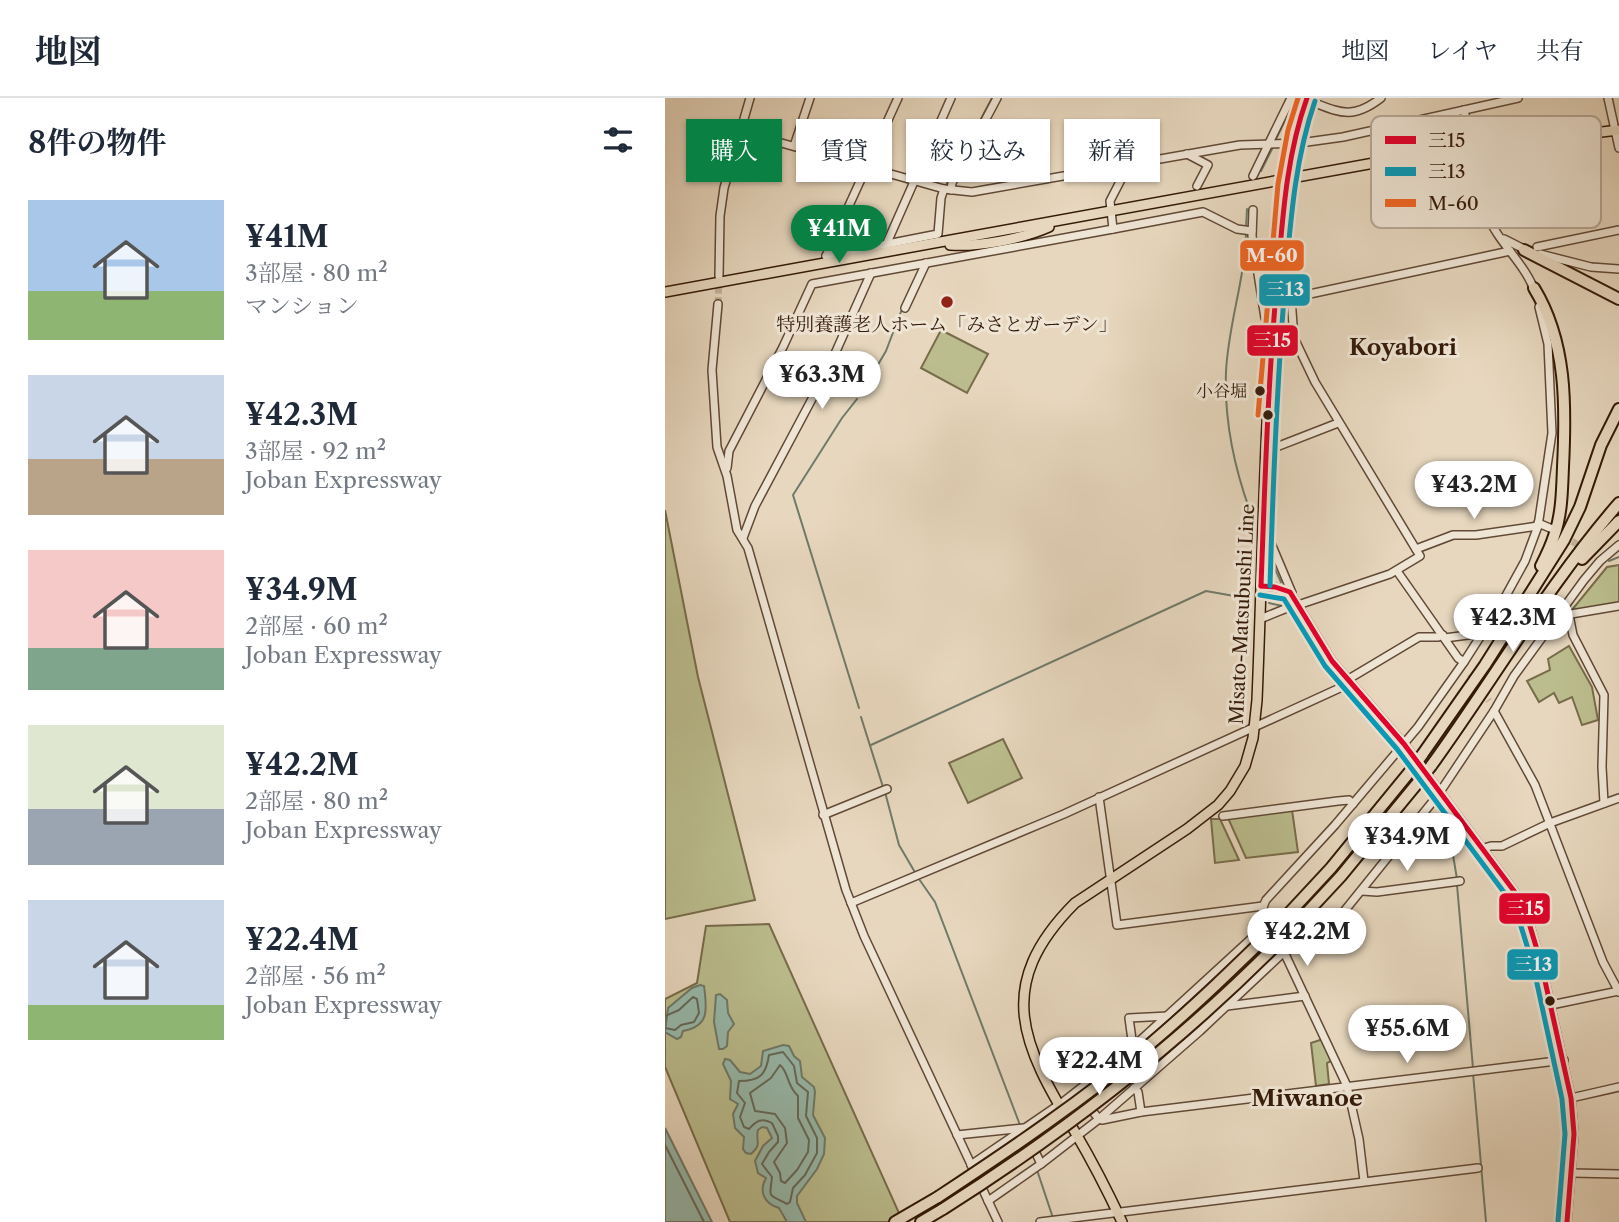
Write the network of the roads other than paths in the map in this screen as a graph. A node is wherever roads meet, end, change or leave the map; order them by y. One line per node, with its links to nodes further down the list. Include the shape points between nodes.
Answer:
1 (750, 98): 14 (street)
2 (810, 98): 22 (street)
3 (898, 98): 15 (street)
4 (951, 98): 16 (street)
5 (997, 98): 36 (street)
6 (1291, 98): 20 (street)
7 (1381, 98): 10 (street, via 1352,114)
8 (1518, 98): 11 (street)
9 (1608, 98): 18 (street)
10 (1307, 99): 21 (main road, Misato-Matsubushi Line)
11 (1464, 110): 12 (street); 13 (street)
12 (1436, 116)
13 (1465, 116)
14 (744, 119)
15 (888, 119)
16 (942, 119)
17 (1371, 130): 21 (street)
18 (1617, 130): 23 (street)
19 (782, 142): 22 (street)
20 (1269, 143): 21 (street); 24 (street); 28 (street)
21 (1293, 143): 29 (main road, Misato-Matsubushi Line)
22 (794, 146)
23 (1619, 148)
24 (1187, 154): 25 (street); 35 (street, via 1208,165)
25 (1160, 158)
26 (1371, 164): 29 (main road)
27 (1064, 175): 36 (street, via 972,192)
28 (1253, 176)
29 (1287, 179): 38 (main road); 56 (main road, Misato-Matsubushi Line)
30 (726, 182): 51 (street)
31 (859, 182): 44 (street, via 826,256)
32 (914, 182): 44 (street)
33 (922, 182): 36 (street)
34 (1120, 182): 38 (street)
35 (1197, 186)
36 (948, 190): 44 (street, via 941,198 938,234)
37 (1253, 210): 42 (street)
38 (1110, 212): 40 (street); 51 (main road)
39 (1494, 228): 43 (street)
40 (1113, 229): 42 (street, via 1203,212); 48 (street)
41 (1619, 230): 45 (street)
42 (1252, 231): 55 (street)
43 (1496, 232): 46 (street); 47 (street)
44 (885, 245)
45 (1537, 247)
46 (1524, 250): 49 (street, via 1591,267); 57 (highway)
47 (1510, 251): 52 (street); 54 (street)
48 (926, 263): 50 (street); 59 (street)
49 (1619, 269)
50 (871, 273): 64 (street, via 812,284 729,451); 69 (street)
51 (723, 279): 53 (main road)
52 (1534, 288): 67 (street, via 1548,344 1552,433); 80 (highway, via 1559,355 1566,428 1555,536)
53 (665, 292)
54 (1291, 298): 56 (street); 62 (street, via 1294,338)
55 (1262, 299): 56 (street); 60 (street)
56 (1275, 299): 63 (main road, Misato-Matsubushi Line)
57 (1619, 299)
58 (717, 304): 64 (street, via 713,387 717,447)
59 (905, 308)
60 (1265, 318)
61 (1619, 409): 80 (highway, via 1572,525)
62 (1338, 423): 63 (street); 72 (street)
63 (1266, 451): 76 (main road, Misato-Matsubushi Line)
64 (727, 476): 69 (street, via 737,530)
65 (1619, 503): 86 (highway, via 1556,582)
66 (1619, 521): 86 (highway, via 1578,563 1510,662)
67 (1538, 524): 68 (street); 72 (street, via 1453,535); 83 (street, via 1525,561)
68 (1550, 528)
69 (743, 538): 98 (street)
70 (1270, 541): 77 (street)
71 (1619, 545): 74 (street)
72 (1416, 550): 75 (street, via 1420,556)
73 (1592, 553): 74 (street)
74 (1600, 561): 79 (street)
75 (1397, 571): 77 (street); 84 (street)
76 (1261, 586): 77 (street, via 1285,589); 82 (main road, Misato-Matsubushi Line)
77 (1296, 602): 82 (street); 88 (street)
78 (1619, 606): 81 (street)
79 (1560, 613): 81 (street); 89 (street)
80 (1517, 615): 137 (highway, bridge, via 1412,769 1279,924 1194,1005 1092,1090)
81 (1569, 615): 96 (street, via 1573,635 1604,695)
82 (1260, 619): 90 (main road, Misato-Matsubushi Line)
83 (1481, 635): 84 (street); 85 (street)
84 (1444, 637): 85 (street); 88 (street, via 1419,636 1361,669)
85 (1462, 665): 87 (street); 91 (street)
86 (1496, 673): 138 (highway, bridge, via 1420,780 1341,876 1194,1023 1110,1093)
87 (1469, 674)
88 (1346, 683): 90 (street); 91 (street)
89 (1492, 706): 93 (street); 100 (street)
90 (1255, 726): 94 (street); 102 (main road, Misato-Matsubushi Line, via 1245,766 1217,805)
91 (1401, 747): 93 (street); 97 (street)
92 (887, 789): 98 (street)
93 (1437, 796): 101 (street); 104 (street)
94 (1099, 797): 102 (street); 105 (street)
95 (1619, 798): 96 (street)
96 (1604, 803): 100 (street)
97 (1353, 804): 99 (street, via 1338,801); 106 (street)
98 (823, 815): 105 (street)
99 (1223, 816)
100 (1550, 823): 101 (street, via 1502,846); 110 (street, via 1603,962)
101 (1481, 849): 112 (street, via 1523,903)
102 (1112, 879): 106 (street, via 1117,925); 123 (main road, Misato-Matsubushi Line, via 1057,921 1036,952 1027,982 1024,1013 1028,1040)
103 (1456, 881): 104 (street)
104 (1362, 891): 108 (street, via 1325,935)
105 (851, 903): 127 (street)
106 (1263, 906): 107 (street)
107 (1258, 932): 108 (street); 109 (street)
108 (1282, 953): 111 (street); 113 (street)
109 (1203, 985): 113 (street); 114 (street)
110 (1619, 991): 112 (street)
111 (1305, 996): 113 (street); 118 (street)
112 (1551, 1005): 116 (street)
113 (1227, 1006): 117 (street)
114 (1168, 1016): 115 (street); 115 (street, via 1129,1018)
115 (1130, 1049): 117 (street); 121 (street)
116 (1564, 1060): 118 (street); 122 (street)
117 (1147, 1077): 120 (street)
118 (1347, 1086): 124 (street); 134 (street)
119 (1619, 1087): 122 (street)
120 (1134, 1088): 124 (street); 125 (street)
121 (1077, 1091): 123 (street); 125 (street)
122 (1571, 1098): 132 (street)
123 (1058, 1105): 126 (street); 128 (main road, Misato-Matsubushi Line)
124 (1141, 1112): 125 (street)
125 (1098, 1119): 128 (street)
126 (1022, 1129): 127 (street); 129 (street); 130 (street)
127 (957, 1135): 129 (street)
128 (1077, 1136): 130 (street); 136 (main road, Misato-Matsubushi Line)
129 (971, 1165): 135 (street)
130 (1038, 1167): 135 (street)
131 (1478, 1168): 134 (street)
132 (1572, 1173): 133 (street); 141 (street)
133 (1619, 1174)
134 (1364, 1181): 136 (street)
135 (988, 1201): 139 (street)
136 (1120, 1217): 140 (street)
137 (895, 1222)
138 (921, 1222)
139 (998, 1222)
140 (1040, 1222)
141 (1567, 1222)

